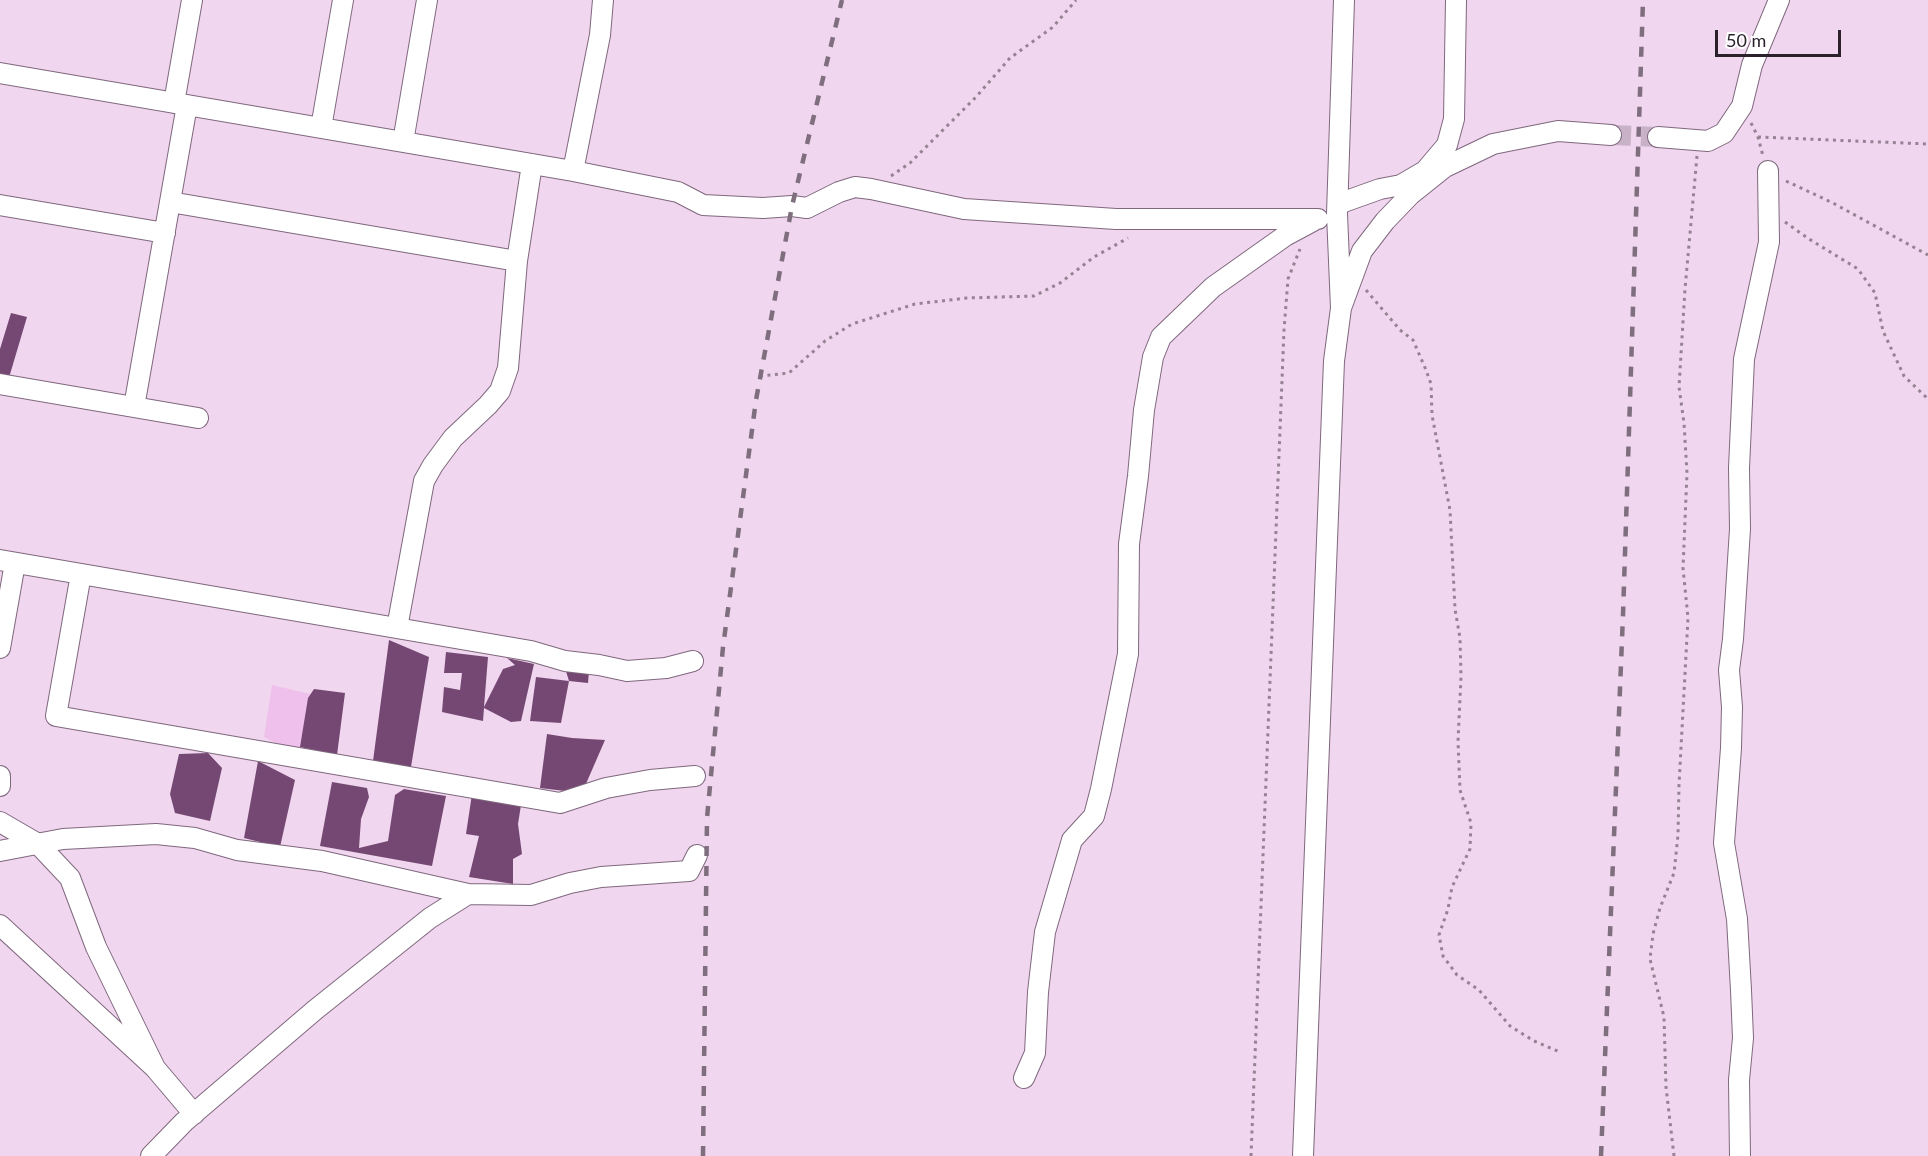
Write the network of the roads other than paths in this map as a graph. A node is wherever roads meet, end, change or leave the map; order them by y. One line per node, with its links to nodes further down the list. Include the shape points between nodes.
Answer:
1 (192, 0): 9 (street)
2 (343, 0): 10 (street)
3 (427, 0): 13 (street)
4 (603, 0): 15 (street, via 600,35)
5 (1344, 0): 18 (street)
6 (1456, 0): 18 (street, via 1454,118 1447,145 1425,171 1401,185)
7 (1779, 0): 12 (street, via 1752,65 1742,106 1724,133 1708,141)
8 (0, 73): 9 (street)
9 (181, 104): 10 (street); 17 (street)
10 (321, 128): 13 (street)
11 (1611, 135): 22 (street, via 1558,131 1493,144 1445,167 1410,195 1362,251)
12 (1658, 137)
13 (403, 142): 14 (street)
14 (532, 164): 15 (street); 21 (street)
15 (573, 171): 41 (street, via 678,192 703,205 807,208 855,187 964,210 1116,219 1318,219 1285,236 1213,287 1161,337 1153,357 1129,544 1128,654 1094,816 1072,840 1045,932 1035,1053)
16 (1768, 171): 45 (street, via 1768,242 1744,360 1740,529 1729,670 1731,748 1724,843 1739,954 1743,1038)
17 (171, 202): 20 (street); 21 (street)
18 (1338, 204): 22 (street)
19 (0, 205): 20 (street)
20 (165, 233): 24 (street)
21 (517, 261): 28 (street, via 508,368 500,391 453,438 424,481)
22 (1341, 308): 44 (street, via 1334,361)
23 (0, 384): 24 (street)
24 (134, 407): 25 (street)
25 (198, 418)
26 (8, 561): 27 (street); 29 (street)
27 (81, 574): 28 (street); 32 (street, via 56,716 560,803 606,788)
28 (398, 628): 30 (street, via 627,671)
29 (0, 648)
30 (693, 661)
31 (0, 776): 33 (street)
32 (695, 776)
33 (0, 786)
34 (0, 822): 35 (street)
35 (38, 844): 36 (street); 38 (street, via 156,834 195,838 237,850 322,861); 40 (street, via 70,878 96,947)
36 (0, 851)
37 (697, 855): 38 (street, via 689,871 602,878 531,895)
38 (468, 894): 42 (street, via 430,918 315,1010)
39 (0, 925): 40 (street)
40 (155, 1068): 42 (street)
41 (1024, 1078)
42 (194, 1114): 43 (street)
43 (151, 1156)
44 (1303, 1156)
45 (1740, 1156)

